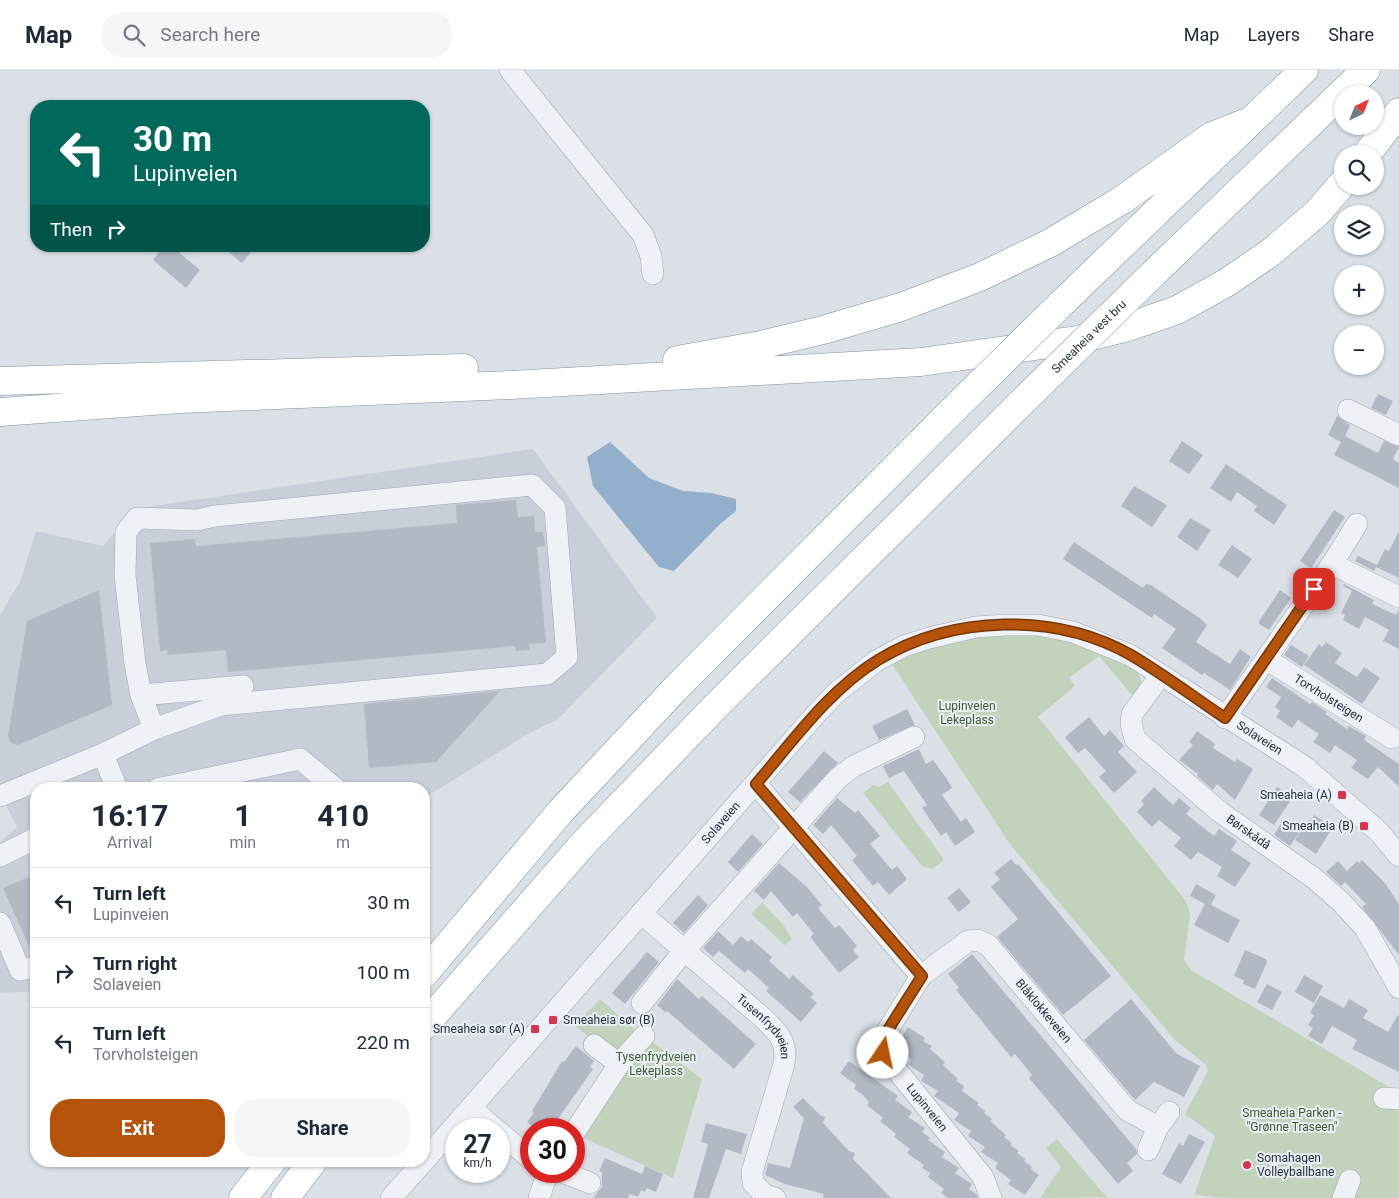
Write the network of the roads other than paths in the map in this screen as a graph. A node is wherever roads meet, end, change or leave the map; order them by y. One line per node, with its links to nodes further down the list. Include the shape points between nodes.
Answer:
1 (510, 70): 8 (street, via 643,235 651,256)
2 (1304, 70): 5 (highway)
3 (1366, 70): 45 (highway, Smeaheia vest bru, bridge, via 1021,403 712,710 618,808)
4 (1399, 112): 6 (highway)
5 (1250, 121): 9 (highway, via 1212,136 1122,200 1050,243 980,277 901,307); 40 (highway, bridge, via 1064,300 668,696 560,812)
6 (1375, 145)
7 (1334, 193): 9 (highway, via 1317,213 1270,253 1226,283 1177,310 1128,327 1077,340 921,362)
8 (653, 274)
9 (687, 367): 10 (highway, via 520,366); 12 (highway)
10 (0, 381)
11 (1348, 410): 13 (street)
12 (0, 412)
13 (1399, 435)
14 (1357, 524): 15 (street)
15 (1332, 564): 16 (street); 17 (street)
16 (1399, 597)
17 (1266, 659): 21 (street); 24 (street, Torvholsteigen)
18 (1161, 675): 21 (street, Solaveien); 31 (street, Solaveien, via 1130,655 1073,632 1038,625 1005,625 950,632 904,646 876,661 836,693); 43 (street, Børskådå, via 1132,714 1135,739 1220,812 1315,878 1341,902 1365,928)
19 (243, 686): 20 (street)
20 (141, 695): 22 (street); 22 (street, via 125,575 126,532 137,518 197,520 532,485 555,508 567,657 548,674 221,705)
21 (1225, 718): 36 (street, Solaveien, via 1305,767 1360,815)
22 (154, 729): 25 (street)
23 (914, 737): 33 (street, via 854,766 838,778)
24 (1392, 738)
25 (103, 754): 26 (street); 27 (street)
26 (34, 782)
27 (113, 782)
28 (190, 782): 29 (street, via 300,759)
29 (328, 782)
30 (30, 784): 32 (street)
31 (756, 784): 33 (street); 37 (street, Solaveien)
32 (0, 796)
33 (794, 826): 39 (street); 42 (street)
34 (30, 841): 35 (street)
35 (0, 856)
36 (1399, 856)
37 (641, 913): 39 (street, Tusenfrydveien); 49 (street, Solaveien)
38 (0, 923): 41 (street, via 20,970)
39 (683, 952): 44 (street); 68 (street, Tusenfrydveien, via 763,1018 784,1041 784,1064 752,1172 753,1183 765,1195)
40 (430, 967)
41 (30, 968)
42 (922, 976): 54 (street, Blåklokkeveien, via 968,941 978,940 988,945 1127,1110 1164,1119); 69 (street, Lupinveien, via 886,1033 883,1053 983,1177)
43 (1399, 988)
44 (642, 1003)
45 (430, 1019)
46 (644, 1036): 48 (street)
47 (594, 1045): 48 (street)
48 (619, 1064): 51 (street)
49 (471, 1108): 50 (street); 55 (street, Solaveien)
50 (482, 1118)
51 (584, 1118)
52 (510, 1141): 53 (street)
53 (520, 1150)
54 (1148, 1150)
55 (430, 1154)
56 (267, 1167): 63 (highway)
57 (309, 1167): 64 (highway)
58 (310, 1167): 65 (highway)
59 (419, 1167): 66 (street, Solaveien)
60 (585, 1181): 62 (street)
61 (544, 1183): 67 (street)
62 (590, 1183)
63 (242, 1198)
64 (285, 1198)
65 (299, 1198)
66 (392, 1198)
67 (539, 1198)
68 (775, 1198)
69 (991, 1198)

